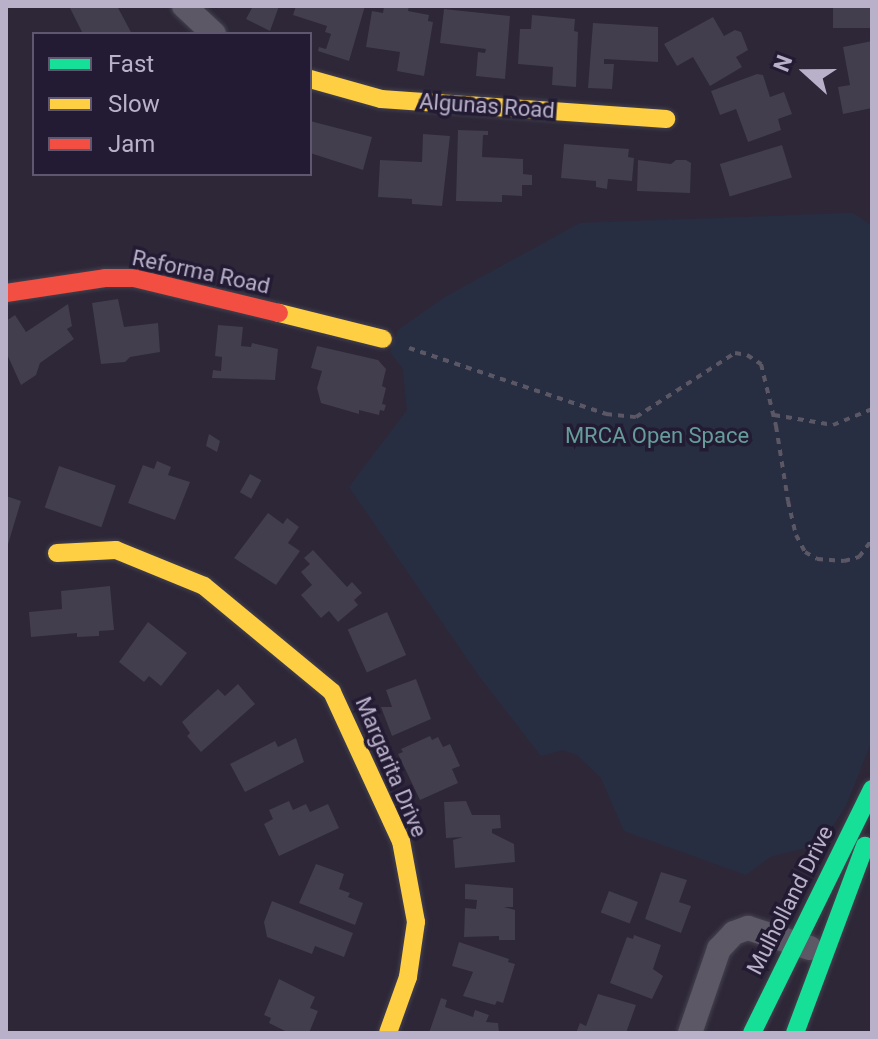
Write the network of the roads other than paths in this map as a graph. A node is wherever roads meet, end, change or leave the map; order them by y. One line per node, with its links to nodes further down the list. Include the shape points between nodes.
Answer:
1 (184, 6): 2 (street)
2 (212, 32)
3 (312, 80): 4 (street, Algunas Road, via 381,99)
4 (666, 119)
5 (6, 293): 6 (street, Reforma Road, via 134,278)
6 (383, 339)
7 (57, 553): 12 (street, Margarita Drive, via 116,550 204,586 332,692 401,841 416,922 408,977)
8 (872, 789): 10 (street, Mulholland Drive)
9 (872, 826): 11 (street, Mulholland Drive)
10 (795, 943): 11 (street); 13 (street, via 748,928 726,938); 14 (street, Mulholland Drive)
11 (824, 952): 15 (street, Mulholland Drive)
12 (388, 1033)
13 (690, 1033)
14 (752, 1033)
15 (795, 1033)

